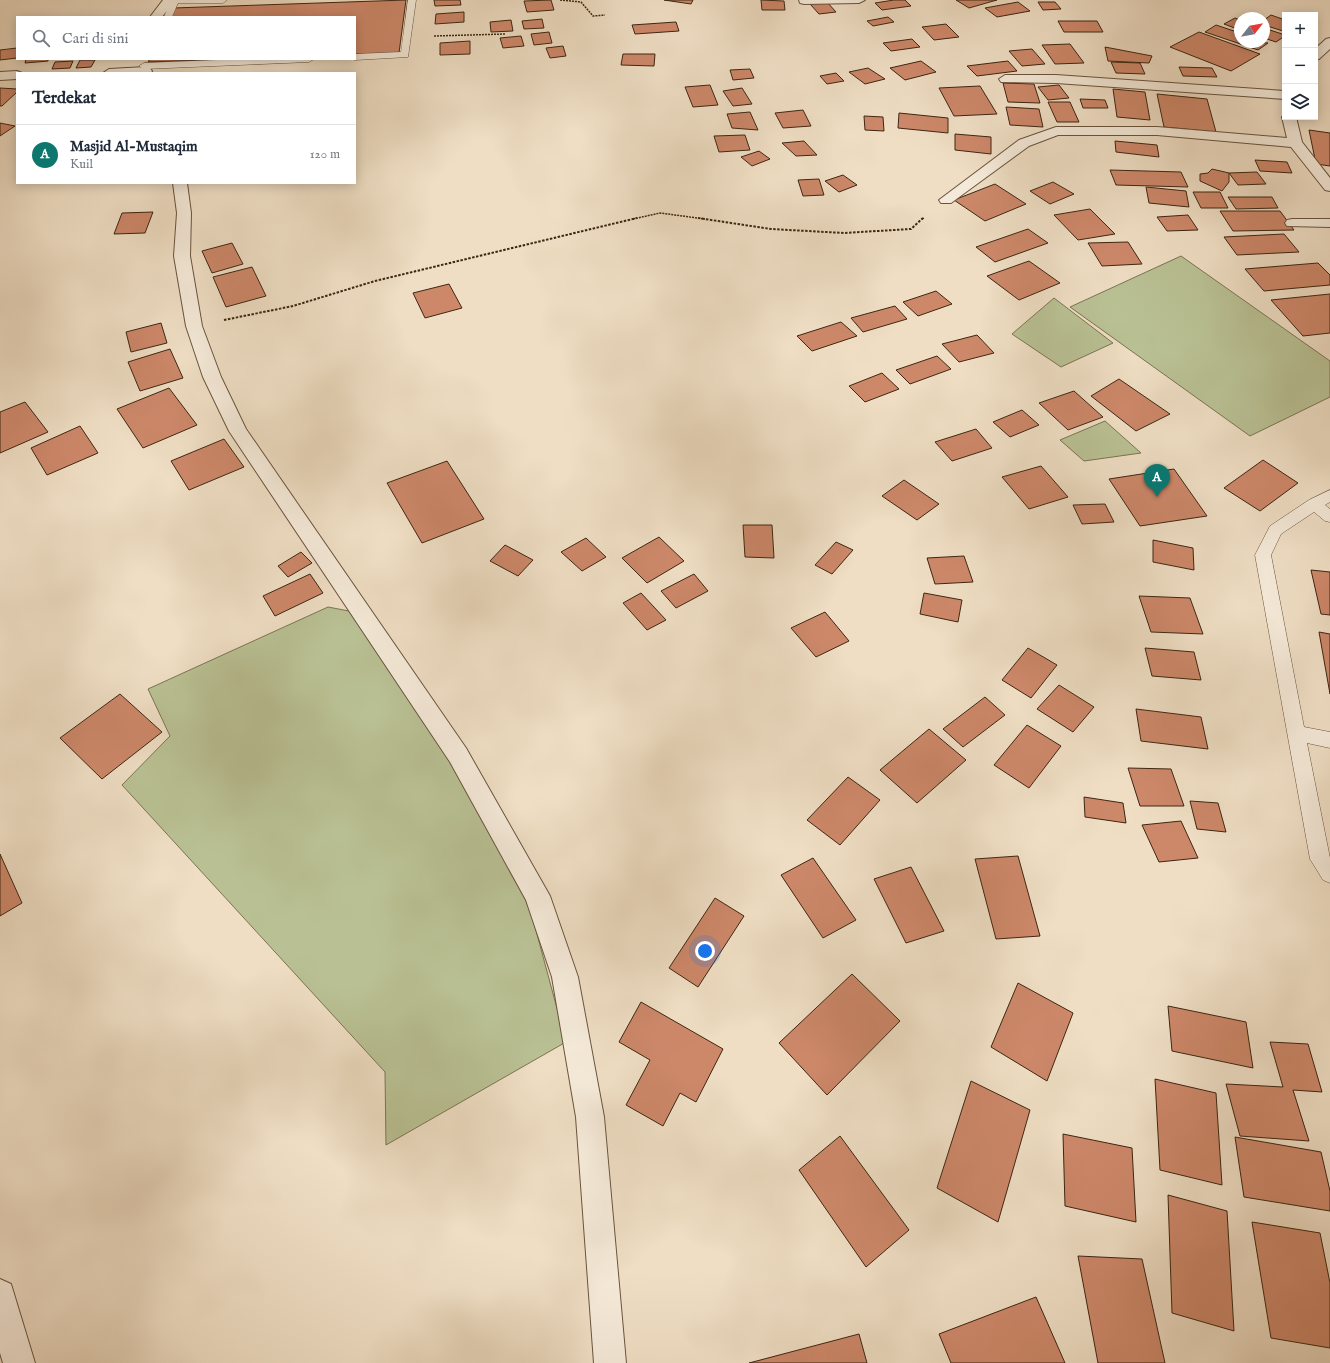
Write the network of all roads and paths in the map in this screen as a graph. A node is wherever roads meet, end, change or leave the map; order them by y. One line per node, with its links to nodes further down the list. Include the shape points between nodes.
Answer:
1 (223, 0): 6 (lane)
2 (412, 0): 11 (lane)
3 (560, 0): 7 (path, via 581,2 593,16)
4 (802, 0): 5 (street)
5 (859, 0)
6 (171, 1): 8 (street); 9 (lane)
7 (606, 15)
8 (157, 16)
9 (168, 16)
10 (505, 34): 11 (path)
11 (407, 36): 14 (lane, via 405,55)
12 (1330, 42): 13 (street)
13 (1318, 53)
14 (356, 57)
15 (286, 60): 16 (lane)
16 (145, 66): 17 (street)
17 (114, 72)
18 (16, 75): 19 (street)
19 (0, 76)
20 (1005, 79): 21 (street, via 1056,79)
21 (1282, 95)
22 (1290, 120): 23 (street)
23 (1295, 143): 25 (street); 26 (street, via 1157,131 1056,131 1024,143)
24 (180, 184): 29 (street, via 184,213 182,256)
25 (1330, 187)
26 (946, 200): 29 (path, via 912,229 844,233 771,228 660,213 383,280 293,306)
27 (1292, 223): 28 (street)
28 (1330, 223)
29 (194, 326): 38 (street, via 212,377 238,431 458,755 537,896 565,977 590,1117)
30 (1330, 495): 31 (lane)
31 (1314, 504): 32 (lane); 33 (lane, via 1275,530 1263,555)
32 (1330, 517)
33 (1296, 733): 34 (lane); 35 (lane, via 1320,859)
34 (1330, 740)
35 (1330, 874)
36 (0, 1294): 37 (street)
37 (19, 1363)
38 (610, 1363)

